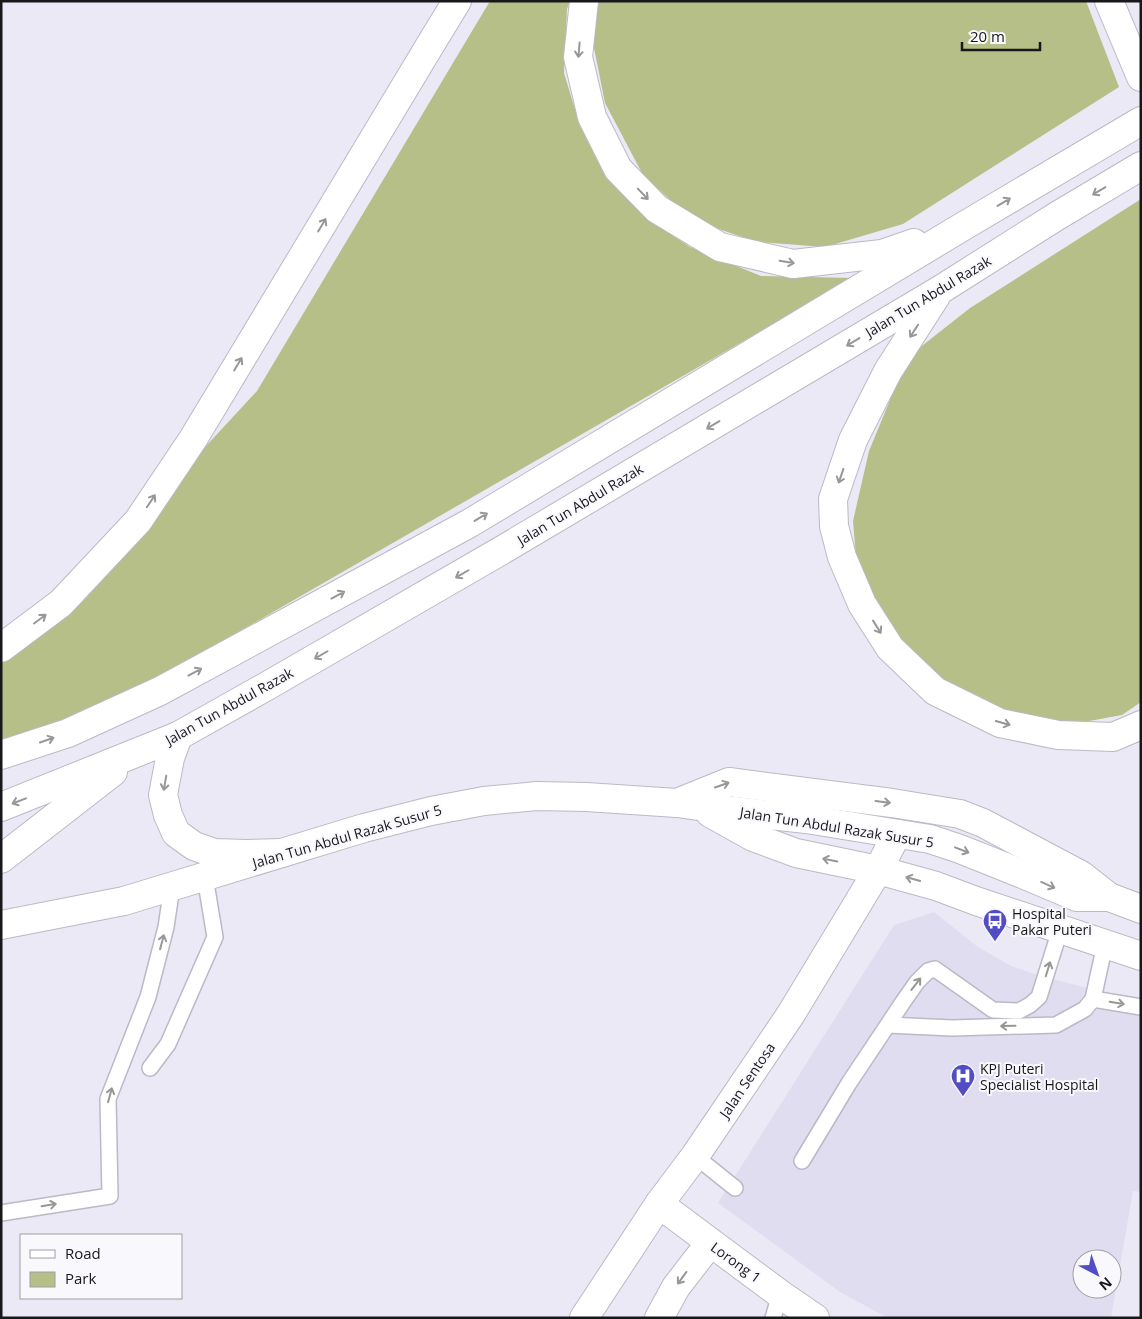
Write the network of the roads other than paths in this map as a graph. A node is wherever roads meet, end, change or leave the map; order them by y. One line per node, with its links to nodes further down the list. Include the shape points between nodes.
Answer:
1 (457, 1): 9 (main road, one-way to 1, via 61,603 138,521 193,439)
2 (584, 1): 7 (main road, one-way to 7, via 578,57 592,117 618,169 658,209 720,247 793,264 882,254)
3 (1109, 1): 4 (main road)
4 (1141, 78)
5 (1141, 121): 7 (main road, one-way to 5)
6 (1141, 166): 8 (main road, Jalan Tun Abdul Razak, one-way to 8)
7 (962, 227): 13 (main road, one-way to 7, via 68,733 160,691 470,523)
8 (940, 290): 10 (main road, one-way to 10, via 888,370 854,440 833,499 834,526 842,557 862,604 890,648 935,691 1000,723 1058,735 1113,737); 11 (main road, Jalan Tun Abdul Razak, one-way to 11, via 504,549)
9 (1, 648)
10 (1141, 725)
11 (178, 736): 12 (main road, Jalan Tun Abdul Razak); 17 (main road, one-way to 17, via 163,795 176,833 194,846 214,853)
12 (138, 753): 15 (main road, Jalan Tun Abdul Razak, one-way to 15); 18 (main road)
13 (1, 755)
14 (688, 805): 16 (main road, Jalan Tun Abdul Razak Susur 5); 17 (main road, Jalan Tun Abdul Razak Susur 5, via 536,796 484,801 398,819); 19 (main road, Jalan Tun Abdul Razak Susur 5, one-way to 14, via 796,853 753,837); 22 (main road, one-way to 22, via 729,782 960,814 1082,876)
15 (1, 807)
16 (898, 834): 19 (main road, Jalan Sentosa); 22 (main road, Jalan Tun Abdul Razak Susur 5, one-way to 22, via 960,849 1076,897)
17 (282, 853): 20 (main road, Jalan Tun Abdul Razak Susur 5)
18 (1, 859)
19 (878, 870): 25 (main road, Jalan Tun Abdul Razak Susur 5, one-way to 19, via 936,886); 32 (main road, Jalan Sentosa, via 791,1014)
20 (205, 877): 21 (main road, Jalan Tun Abdul Razak Susur 5); 31 (lane, via 215,937 168,1044)
21 (172, 887): 24 (main road, Jalan Tun Abdul Razak Susur 5, via 124,901); 36 (lane, one-way to 21, via 110,1196 108,1098 148,997 166,927)
22 (1109, 897): 23 (main road, Jalan Tun Abdul Razak Susur 5)
23 (1141, 909)
24 (1, 925)
25 (1060, 930): 26 (main road, Jalan Tun Abdul Razak Susur 5); 30 (lane, one-way to 25, via 917,982 928,970 935,969 993,1010 1019,1011 1030,1005 1039,998)
26 (1105, 944): 27 (main road, Jalan Tun Abdul Razak Susur 5); 28 (lane)
27 (1141, 956)
28 (1093, 999): 29 (lane, one-way to 29); 30 (lane, one-way to 30, via 1085,1009 1056,1025 952,1028)
29 (1141, 1007)
30 (888, 1024): 33 (lane)
31 (150, 1068)
32 (695, 1156): 34 (lane); 35 (main road, Jalan Sentosa)
33 (802, 1161)
34 (735, 1188)
35 (659, 1204): 37 (main road, Lorong 1); 39 (main road, Jalan Sentosa)
36 (1, 1213)
37 (710, 1242): 38 (main road, Lorong 1); 40 (main road, one-way to 40, via 676,1286)
38 (776, 1306): 41 (main road, Lorong 1)
39 (584, 1318)
40 (659, 1318)
41 (815, 1318)

